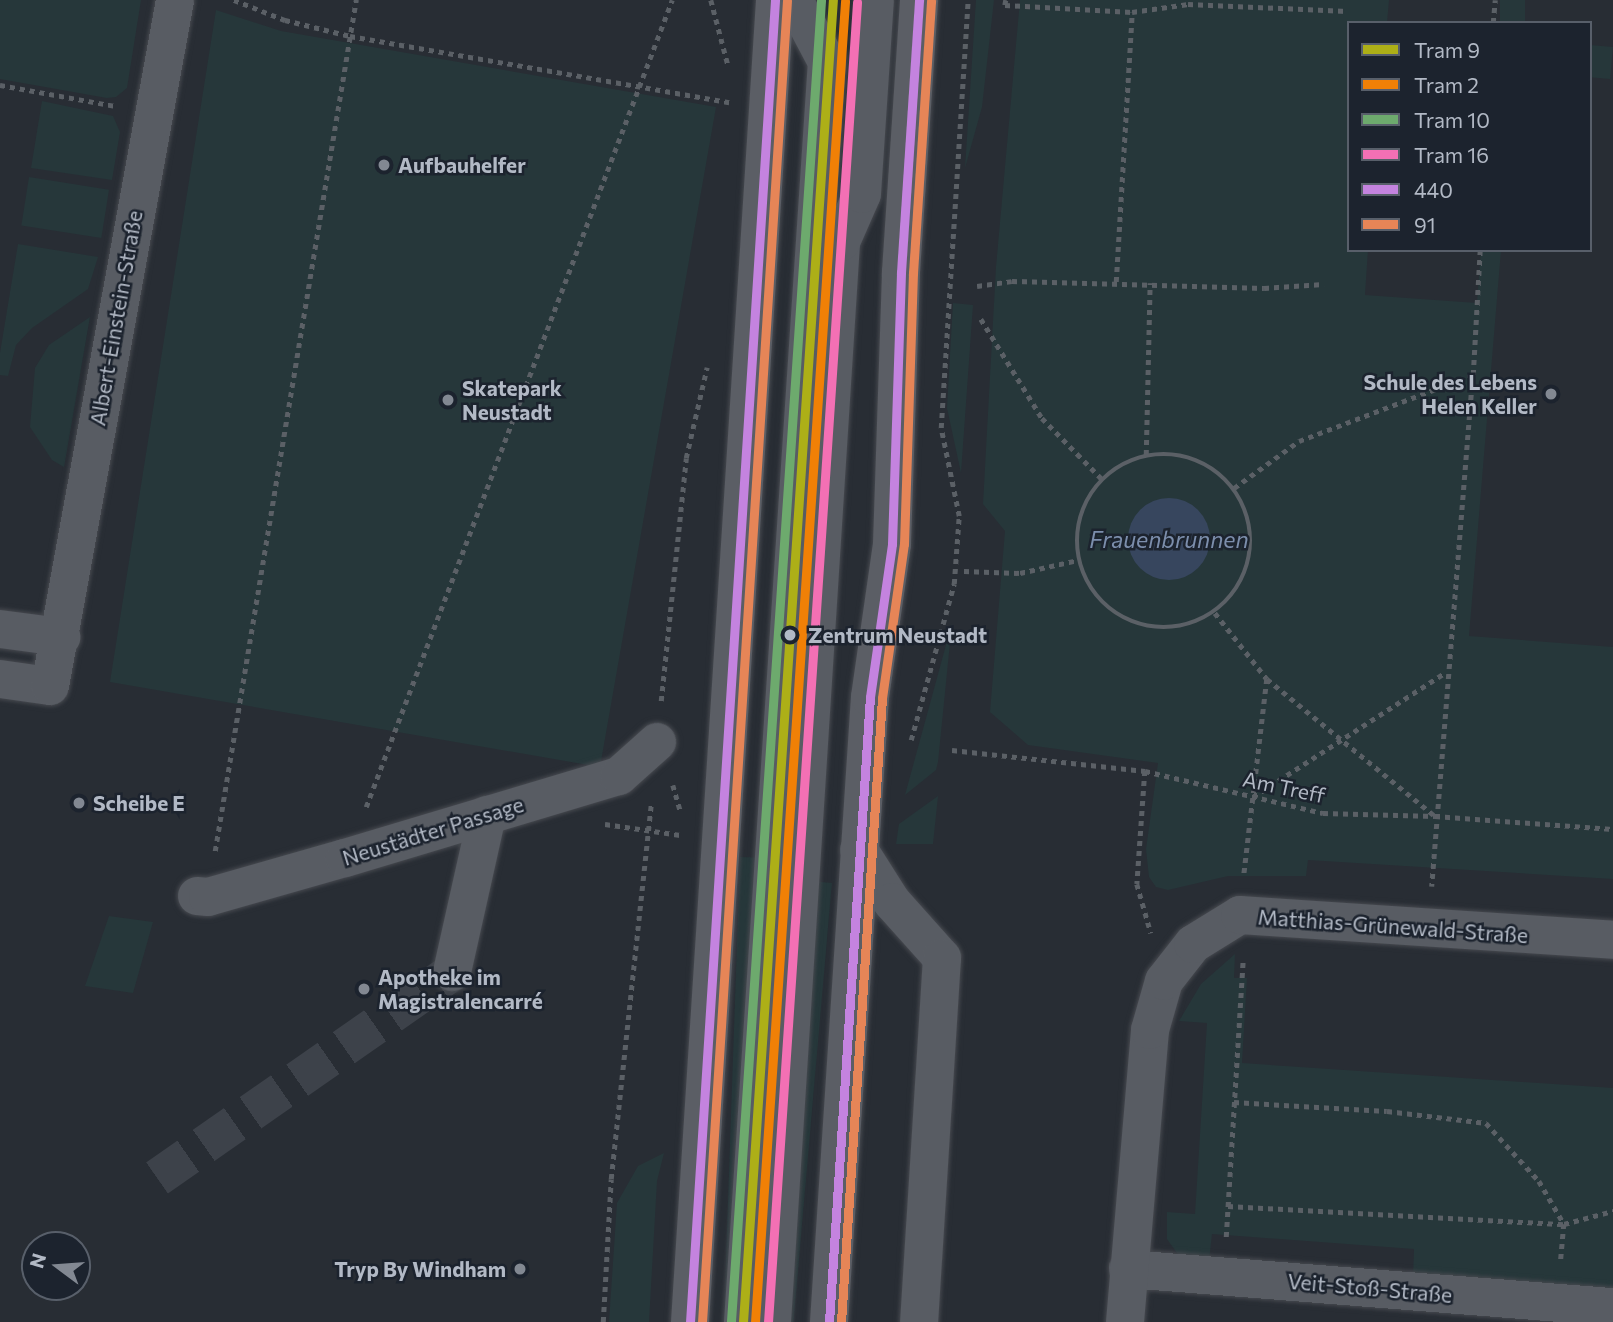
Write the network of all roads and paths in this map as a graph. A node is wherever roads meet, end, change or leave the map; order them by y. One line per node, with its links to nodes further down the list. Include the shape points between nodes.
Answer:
1 (175, 0): 37 (street, Albert-Einstein-Straße)
2 (234, 0): 15 (path, via 285,20)
3 (356, 0): 15 (path)
4 (672, 0): 19 (path)
5 (711, 0): 17 (path)
6 (775, 0): 66 (main road)
7 (794, 0): 49 (street, via 827,62)
8 (875, 0): 68 (street, via 862,194 841,242)
9 (919, 0): 50 (main road, via 901,272 892,544 870,697)
10 (1006, 0): 13 (path, via 1006,5)
11 (1495, 0): 14 (path)
12 (1347, 11): 13 (path, via 1188,4)
13 (1132, 12): 23 (path)
14 (1493, 21)
15 (350, 36): 19 (path); 52 (path)
16 (829, 63): 49 (street)
17 (732, 79)
18 (0, 85): 21 (path)
19 (639, 85): 20 (path); 51 (path)
20 (739, 104)
21 (127, 108)
22 (1480, 252): 29 (path)
23 (1116, 282): 24 (path); 26 (path, via 1012,281)
24 (1150, 284): 25 (path, via 1264,288); 30 (path)
25 (1324, 284)
26 (977, 286)
27 (981, 319): 31 (path, via 1042,418)
28 (708, 365): 42 (path, via 686,458)
29 (1473, 375): 32 (path, via 1299,442); 47 (path)
30 (1146, 455): 31 (path, via 1122,464); 32 (path, via 1170,453 1195,459)
31 (1102, 479): 33 (path, via 1085,503 1076,531)
32 (1234, 488): 35 (path, via 1247,512 1248,566 1236,591)
33 (1078, 560): 34 (path, via 1020,573); 35 (path, via 1089,587 1108,610 1134,624 1163,629 1191,625)
34 (964, 571)
35 (1214, 613): 40 (path)
36 (0, 629): 37 (street)
37 (61, 637): 39 (street, Albert-Einstein-Straße, via 50,686)
38 (1443, 674): 41 (path)
39 (0, 679)
40 (1267, 679): 41 (path); 45 (path)
41 (1342, 740): 45 (path); 47 (path)
42 (657, 741): 46 (street, Neustädter Passage, via 619,776); 65 (path, via 611,1179)
43 (951, 750): 44 (path, Am Treff)
44 (1145, 771): 45 (path, Am Treff); 57 (path, via 1137,884)
45 (1252, 798): 47 (path, Am Treff, via 1322,813); 53 (path)
46 (487, 815): 51 (street, Neustädter Passage); 56 (street)
47 (1435, 816): 48 (path, Am Treff); 54 (path)
48 (1613, 829)
49 (774, 830): 67 (street)
50 (859, 850): 69 (main road); 70 (street, via 892,902 942,958)
51 (345, 858): 52 (street, Neustädter Passage)
52 (202, 896)
53 (1242, 915): 54 (street, Matthias-Grünewald-Straße); 57 (street, Matthias-Grünewald-Straße, via 1193,944); 58 (path)
54 (1430, 930): 55 (street, Matthias-Grünewald-Straße)
55 (1613, 940)
56 (452, 972)
57 (1164, 981): 62 (street, Matthias-Grünewald-Straße, via 1150,1030)
58 (1234, 1102): 59 (path); 61 (path, via 1387,1111 1486,1123 1539,1181)
59 (1228, 1206): 61 (path); 63 (path)
60 (1613, 1211): 61 (path)
61 (1564, 1224)
62 (1128, 1269): 63 (street, Veit-Stoß-Straße); 71 (street, Matthias-Grünewald-Straße)
63 (1228, 1277): 64 (street, Veit-Stoß-Straße)
64 (1613, 1307)
65 (603, 1322)
66 (690, 1322)
67 (743, 1322)
68 (772, 1322)
69 (829, 1322)
70 (919, 1322)
71 (1125, 1322)

